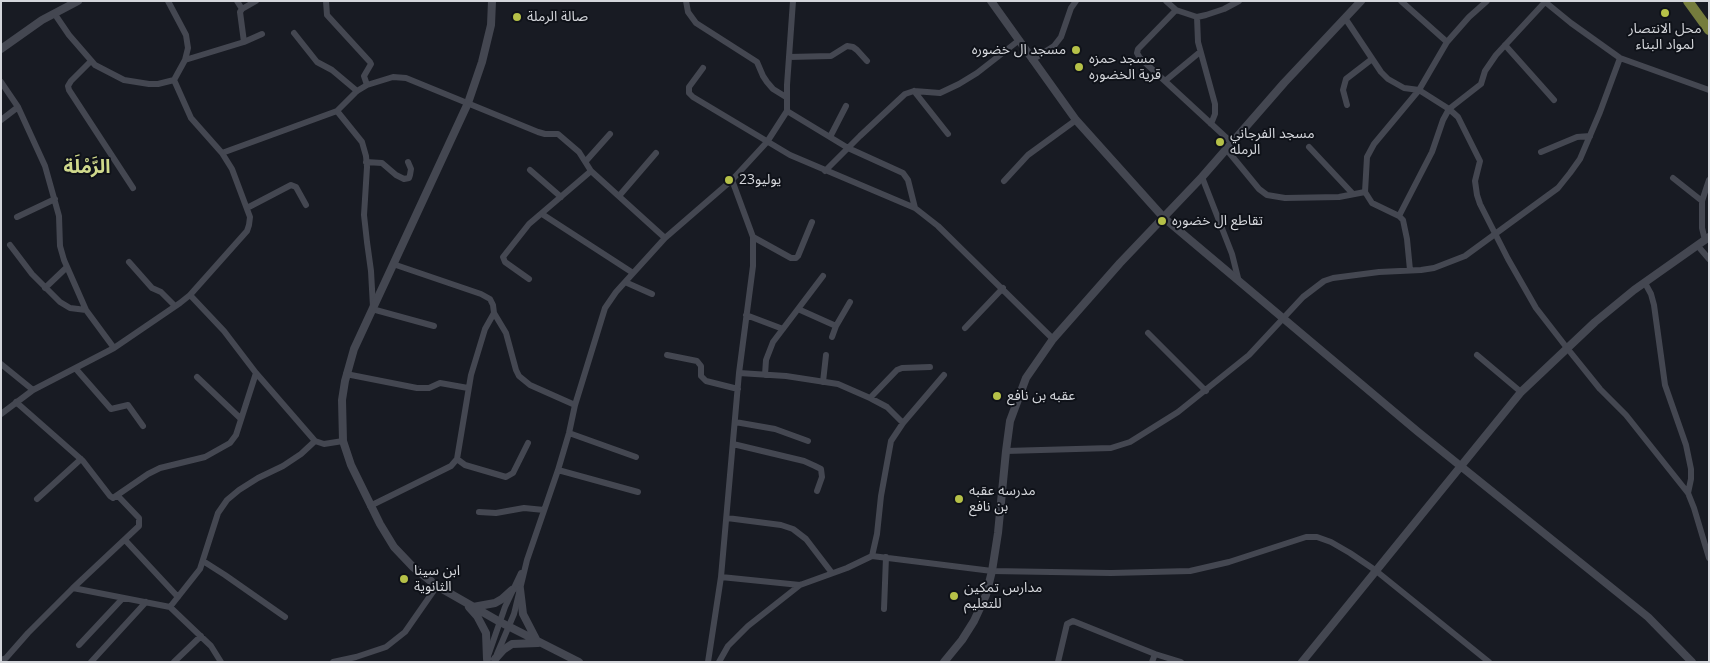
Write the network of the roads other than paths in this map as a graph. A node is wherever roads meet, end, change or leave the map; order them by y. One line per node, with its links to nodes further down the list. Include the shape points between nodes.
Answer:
1 (78, 1): 20 (street)
2 (168, 1): 35 (street, via 186,35 188,48)
3 (237, 1): 18 (street)
4 (256, 1): 18 (street)
5 (326, 1): 43 (street, via 327,15 371,64 364,76)
6 (492, 1): 50 (street, via 491,25)
7 (686, 1): 48 (street, via 688,12 696,23 757,62 767,82)
8 (793, 1): 32 (street)
9 (990, 1): 26 (street)
10 (1076, 1): 36 (street, via 1054,46)
11 (1166, 1): 19 (street)
12 (1239, 1): 21 (street, via 1218,11)
13 (1401, 1): 28 (street)
14 (1488, 1): 28 (street)
15 (1544, 1): 29 (street); 33 (street)
16 (1688, 1): 23 (main road)
17 (1358, 2): 22 (street)
18 (242, 10): 27 (street, via 239,16)
19 (1176, 10): 21 (street); 41 (street, via 1138,52 1140,58)
20 (54, 13): 30 (street); 38 (street)
21 (1196, 16): 31 (street)
22 (1345, 18): 34 (street); 65 (street)
23 (1709, 30)
24 (294, 33): 46 (street, via 317,62)
25 (262, 34): 27 (street)
26 (1018, 41): 36 (street); 47 (street, via 959,84 940,92)
27 (244, 42): 35 (street)
28 (1447, 42): 44 (street)
29 (1505, 46): 49 (street); 54 (street, via 1485,71 1481,84)
30 (1, 50)
31 (1200, 52): 41 (street); 59 (street, via 1215,104)
32 (789, 57): 37 (street, via 831,56 847,46 853,47); 48 (street)
33 (1620, 58): 45 (street); 62 (street)
34 (1372, 59): 44 (street, via 1394,84); 51 (street, via 1346,79 1343,90)
35 (185, 60): 40 (street)
36 (1032, 60): 58 (street)
37 (867, 61)
38 (90, 62): 40 (street, via 114,76 140,83 158,84); 83 (street, via 71,81 69,90)
39 (703, 68): 64 (street, via 689,87 693,98)
40 (174, 80): 70 (street, via 191,118)
41 (1165, 81): 59 (street)
42 (1, 82): 53 (street)
43 (367, 84): 46 (street); 50 (street, via 393,77 406,78)
44 (1419, 90): 54 (street); 84 (street, via 1369,151)
45 (1709, 90)
46 (357, 91): 55 (street)
47 (914, 91): 61 (street); 67 (street, via 895,102)
48 (786, 97): 56 (street)
49 (1554, 100)
50 (468, 103): 72 (street, via 538,132 558,134); 106 (street)
51 (1347, 104)
52 (846, 106): 63 (street)
53 (18, 107): 57 (street); 88 (street, via 39,151)
54 (1450, 108): 94 (street, via 1432,152); 98 (street, via 1458,117 1480,161 1477,195)
55 (337, 111): 70 (street); 73 (street, via 362,142)
56 (787, 111): 63 (street); 64 (street)
57 (1, 120)
58 (1076, 120): 81 (street, via 1028,155); 96 (street)
59 (1212, 124): 65 (street)
60 (610, 134): 72 (street)
61 (948, 134)
62 (1590, 136): 69 (street, via 1577,137); 98 (street, via 1580,159 1558,188)
63 (830, 138): 67 (street)
64 (767, 142): 77 (street); 80 (street)
65 (1232, 142): 68 (street)
66 (1309, 147): 85 (street)
67 (848, 148): 77 (street); 92 (street, via 903,174 908,180)
68 (1227, 150): 78 (street); 85 (street, via 1267,195 1285,198)
69 (1541, 152)
70 (222, 153): 91 (street)
71 (656, 153): 86 (street)
72 (586, 161): 76 (street)
73 (366, 162): 74 (street, via 382,163 404,179 410,175); 121 (street, via 364,215)
74 (408, 162)
75 (530, 170): 87 (street)
76 (591, 171): 86 (street); 87 (street)
77 (825, 171): 92 (street)
78 (1202, 177): 96 (street); 113 (street, via 1232,254)
79 (1674, 178): 89 (street)
80 (732, 180): 99 (street); 100 (street)
81 (1004, 180)
82 (1709, 180): 89 (street)
83 (133, 188)
84 (1365, 192): 85 (street); 94 (street, via 1375,205)
85 (1353, 194)
86 (619, 196): 100 (street)
87 (561, 197): 93 (street)
88 (55, 198): 95 (street); 107 (street, via 61,254)
89 (1702, 201): 101 (street, via 1702,228)
90 (306, 204): 91 (street, via 296,187 291,185)
91 (247, 208): 118 (street, via 250,217 246,231)
92 (915, 208): 116 (street)
93 (542, 214): 109 (street); 111 (street, via 529,224 503,257 504,262)
94 (1399, 216): 108 (street, via 1405,226)
95 (17, 217)
96 (1164, 218): 113 (street); 133 (street)
97 (812, 222): 99 (street, via 796,258)
98 (1496, 234): 108 (street, via 1465,256 1421,270); 135 (street, via 1536,308)
99 (753, 237): 125 (street, via 753,266)
100 (665, 238): 109 (street)
101 (1707, 238): 103 (street)
102 (10, 245): 115 (street)
103 (1697, 245): 104 (street); 114 (street)
104 (1709, 259)
105 (129, 262): 120 (street, via 152,288 163,293)
106 (393, 264): 121 (street); 124 (street, via 481,294 490,299)
107 (67, 267): 115 (street); 123 (street)
108 (1410, 270): 126 (street, via 1324,281 1303,297)
109 (633, 273): 112 (street)
110 (823, 276): 122 (street)
111 (529, 279)
112 (625, 282): 117 (street); 156 (street, via 605,308)
113 (1239, 282): 126 (street)
114 (1645, 283): 135 (street); 176 (street, via 1652,294 1665,385 1691,469)
115 (45, 288): 123 (street, via 70,308)
116 (1002, 288): 129 (street); 133 (street)
117 (652, 294)
118 (190, 295): 120 (street); 142 (street)
119 (850, 302): 128 (street)
120 (176, 306): 134 (street)
121 (372, 308): 127 (street); 144 (street)
122 (798, 309): 128 (street); 130 (street)
123 (86, 310): 134 (street)
124 (494, 313): 149 (street, via 485,329); 156 (street, via 506,333 520,376 530,385)
125 (746, 315): 130 (street); 143 (street)
126 (1283, 320): 152 (street, via 1249,355); 172 (street)
127 (434, 326)
128 (836, 326): 132 (street)
129 (965, 328)
130 (783, 329): 145 (street, via 773,342 766,360)
131 (1148, 333): 152 (street)
132 (832, 337)
133 (1053, 339): 168 (street, via 1026,378 1010,421)
134 (114, 348): 141 (street)
135 (1566, 348): 153 (street); 176 (street, via 1626,415)
136 (667, 355): 150 (street, via 697,361 702,366 702,376 706,381)
137 (826, 355): 148 (street)
138 (1477, 355): 153 (street)
139 (1, 364): 151 (street)
140 (930, 367): 154 (street, via 897,370)
141 (76, 369): 151 (street); 161 (street, via 111,409 128,405)
142 (256, 372): 158 (street); 165 (street)
143 (739, 373): 145 (street); 150 (street)
144 (346, 374): 149 (street, via 418,388 440,383); 163 (street, via 342,400)
145 (766, 375): 148 (street)
146 (944, 375): 160 (street)
147 (197, 377): 158 (street)
148 (823, 382): 154 (street, via 838,384)
149 (468, 388): 171 (street)
150 (738, 389): 159 (street)
151 (33, 390): 155 (street)
152 (1206, 391): 168 (street, via 1153,429 1111,448)
153 (1521, 392): 172 (street)
154 (870, 398): 160 (street, via 887,407)
155 (16, 402): 157 (street); 170 (street)
156 (575, 405): 162 (street)
157 (1, 414)
158 (240, 418): 177 (street, via 234,439 224,447 204,458 160,468)
159 (735, 422): 164 (street, via 775,429); 167 (street)
160 (903, 423): 184 (street, via 891,442 887,457)
161 (143, 426)
162 (569, 432): 169 (street); 173 (street)
163 (343, 441): 165 (street); 179 (street, via 350,465)
164 (808, 441)
165 (315, 442): 187 (street, via 228,500 218,513)
166 (528, 443): 171 (street, via 510,476 465,465)
167 (733, 444): 174 (street, via 816,466 821,469 822,477); 182 (street)
168 (1006, 451): 189 (street)
169 (636, 457)
170 (81, 459): 177 (street, via 110,496); 178 (street)
171 (457, 459): 179 (street, via 451,466)
172 (1462, 467): 188 (street); 225 (street, via 1648,617)
173 (558, 470): 175 (street); 180 (street)
174 (818, 491)
175 (638, 492)
176 (1688, 493): 186 (street)
177 (118, 496): 183 (street, via 140,523)
178 (37, 499)
179 (370, 506): 193 (street, via 394,547)
180 (544, 510): 181 (street, via 524,508 496,513); 195 (street)
181 (479, 512)
182 (727, 518): 190 (street, via 793,529 806,539); 191 (street)
183 (125, 540): 194 (street); 196 (street)
184 (872, 556): 185 (street); 190 (street)
185 (886, 557): 189 (street); 202 (street)
186 (1709, 558)
187 (203, 561): 196 (street); 203 (street)
188 (1375, 570): 189 (street, via 1331,542 1306,537 1190,571); 223 (street); 224 (street)
189 (992, 571): 219 (street, via 974,621)
190 (832, 573): 192 (street)
191 (721, 577): 192 (street); 217 (street)
192 (800, 585): 218 (street, via 748,626 728,646)
193 (437, 586): 198 (street); 215 (street, via 405,632 386,646)
194 (73, 588): 197 (street); 210 (street)
195 (516, 589): 201 (street, via 495,603); 204 (street); 205 (street); 207 (street, via 523,614)
196 (178, 597): 200 (street)
197 (123, 598): 199 (street); 208 (street)
198 (463, 600): 201 (street); 211 (street, via 484,627)
199 (146, 602): 200 (street); 212 (street)
200 (170, 607): 206 (street)
201 (473, 607): 204 (street)
202 (884, 609)
203 (285, 617)
204 (500, 622): 205 (street); 211 (street)
205 (509, 627): 207 (street); 211 (street)
206 (201, 636): 213 (street); 214 (street)
207 (539, 642): 211 (street, via 512,644); 216 (street)
208 (79, 645)
209 (1155, 654): 220 (street, via 1073,621 1067,624); 221 (street); 222 (street)
210 (2, 660)
211 (490, 660)
212 (91, 662)
213 (174, 662)
214 (221, 662)
215 (333, 662)
216 (579, 662)
217 (708, 662)
218 (718, 662)
219 (944, 662)
220 (1058, 662)
221 (1152, 662)
222 (1181, 662)
223 (1302, 662)
224 (1489, 662)
225 (1692, 662)

